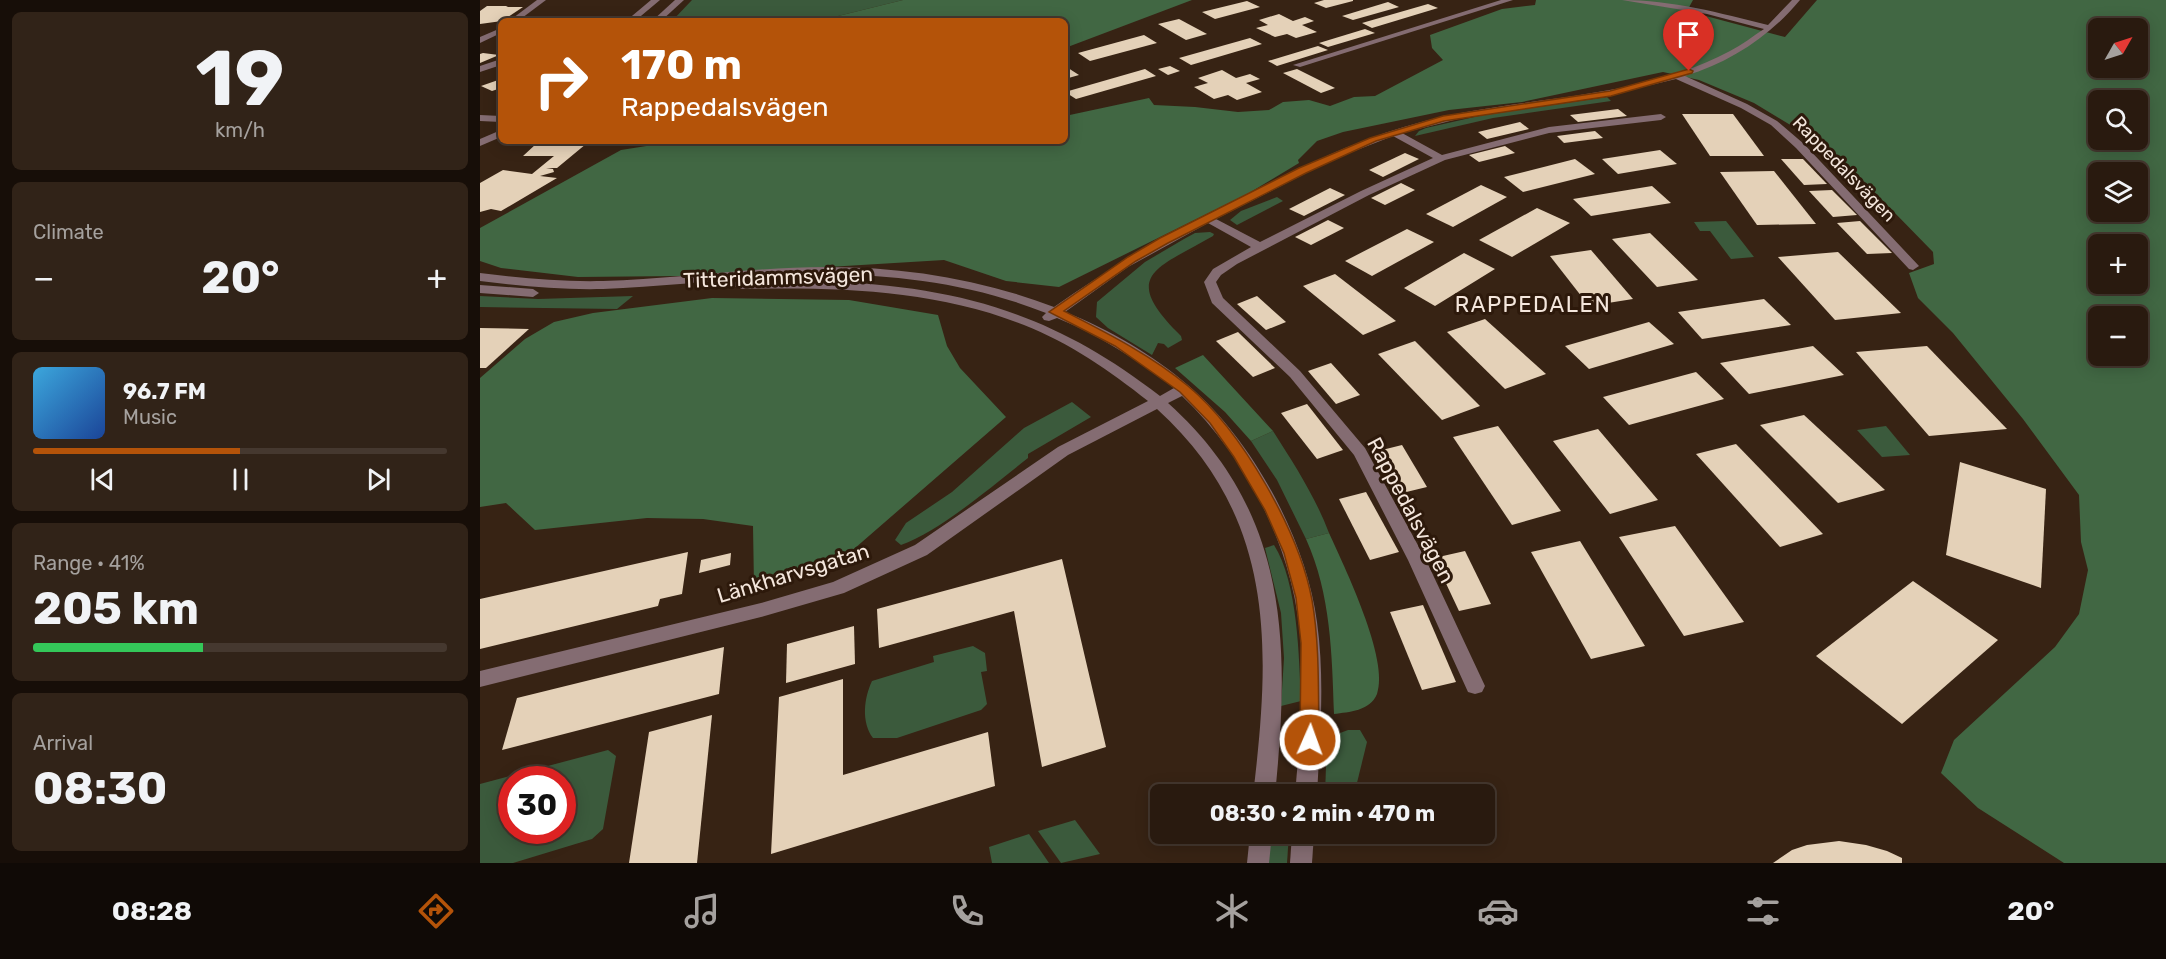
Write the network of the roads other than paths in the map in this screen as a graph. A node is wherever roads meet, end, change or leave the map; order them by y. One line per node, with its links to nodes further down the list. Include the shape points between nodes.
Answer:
1 (542, 0): 7 (street)
2 (656, 0): 8 (street)
3 (680, 0): 9 (street)
4 (1509, 0): 14 (street)
5 (1626, 0): 10 (street, via 1707,12)
6 (1796, 0): 10 (street)
7 (517, 18)
8 (634, 18)
9 (659, 18)
10 (1771, 28): 16 (street, via 1725,55)
11 (498, 31): 12 (street)
12 (480, 40)
13 (498, 63): 15 (street)
14 (1297, 65)
15 (480, 69)
16 (1677, 76): 20 (street, via 1611,93 1454,117); 26 (street, Rappedalsvägen, via 1744,105 1774,123)
17 (1661, 117): 23 (street, Rappedalsvägen, via 1549,130)
18 (480, 118): 19 (street)
19 (498, 119)
20 (1394, 133): 23 (street); 24 (street, via 1331,157)
21 (498, 134): 22 (street)
22 (480, 143)
23 (1441, 158): 25 (street, Rappedalsvägen)
24 (1208, 219): 25 (street); 29 (street, via 1132,259)
25 (1260, 246): 34 (street, Rappedalsvägen, via 1217,272 1210,282 1212,291 1295,374 1359,452 1417,560)
26 (1913, 266)
27 (480, 277): 29 (street, Titteridammsvägen, via 604,285 856,271 967,285)
28 (480, 289): 30 (street, Titteridammsvägen, via 578,294 741,285 856,287 922,294)
29 (1055, 312): 30 (street); 31 (street, Titteridammsvägen, via 1120,344)
30 (1037, 325): 32 (street, Titteridammsvägen, via 1101,360)
31 (1184, 389): 32 (street, Länkharvsgatan); 36 (street, Titteridammsvägen, via 1215,420 1240,454 1292,553 1310,643)
32 (1158, 403): 33 (street, Länkharvsgatan, via 1063,451 921,550 837,588); 35 (street, Titteridammsvägen, via 1196,438 1225,482 1258,558 1269,604 1273,666)
33 (480, 679)
34 (1475, 687)
35 (1265, 784)
36 (1307, 784)
37 (1259, 844): 39 (street)
38 (1302, 844): 40 (street)
39 (1258, 863)
40 (1301, 863)

